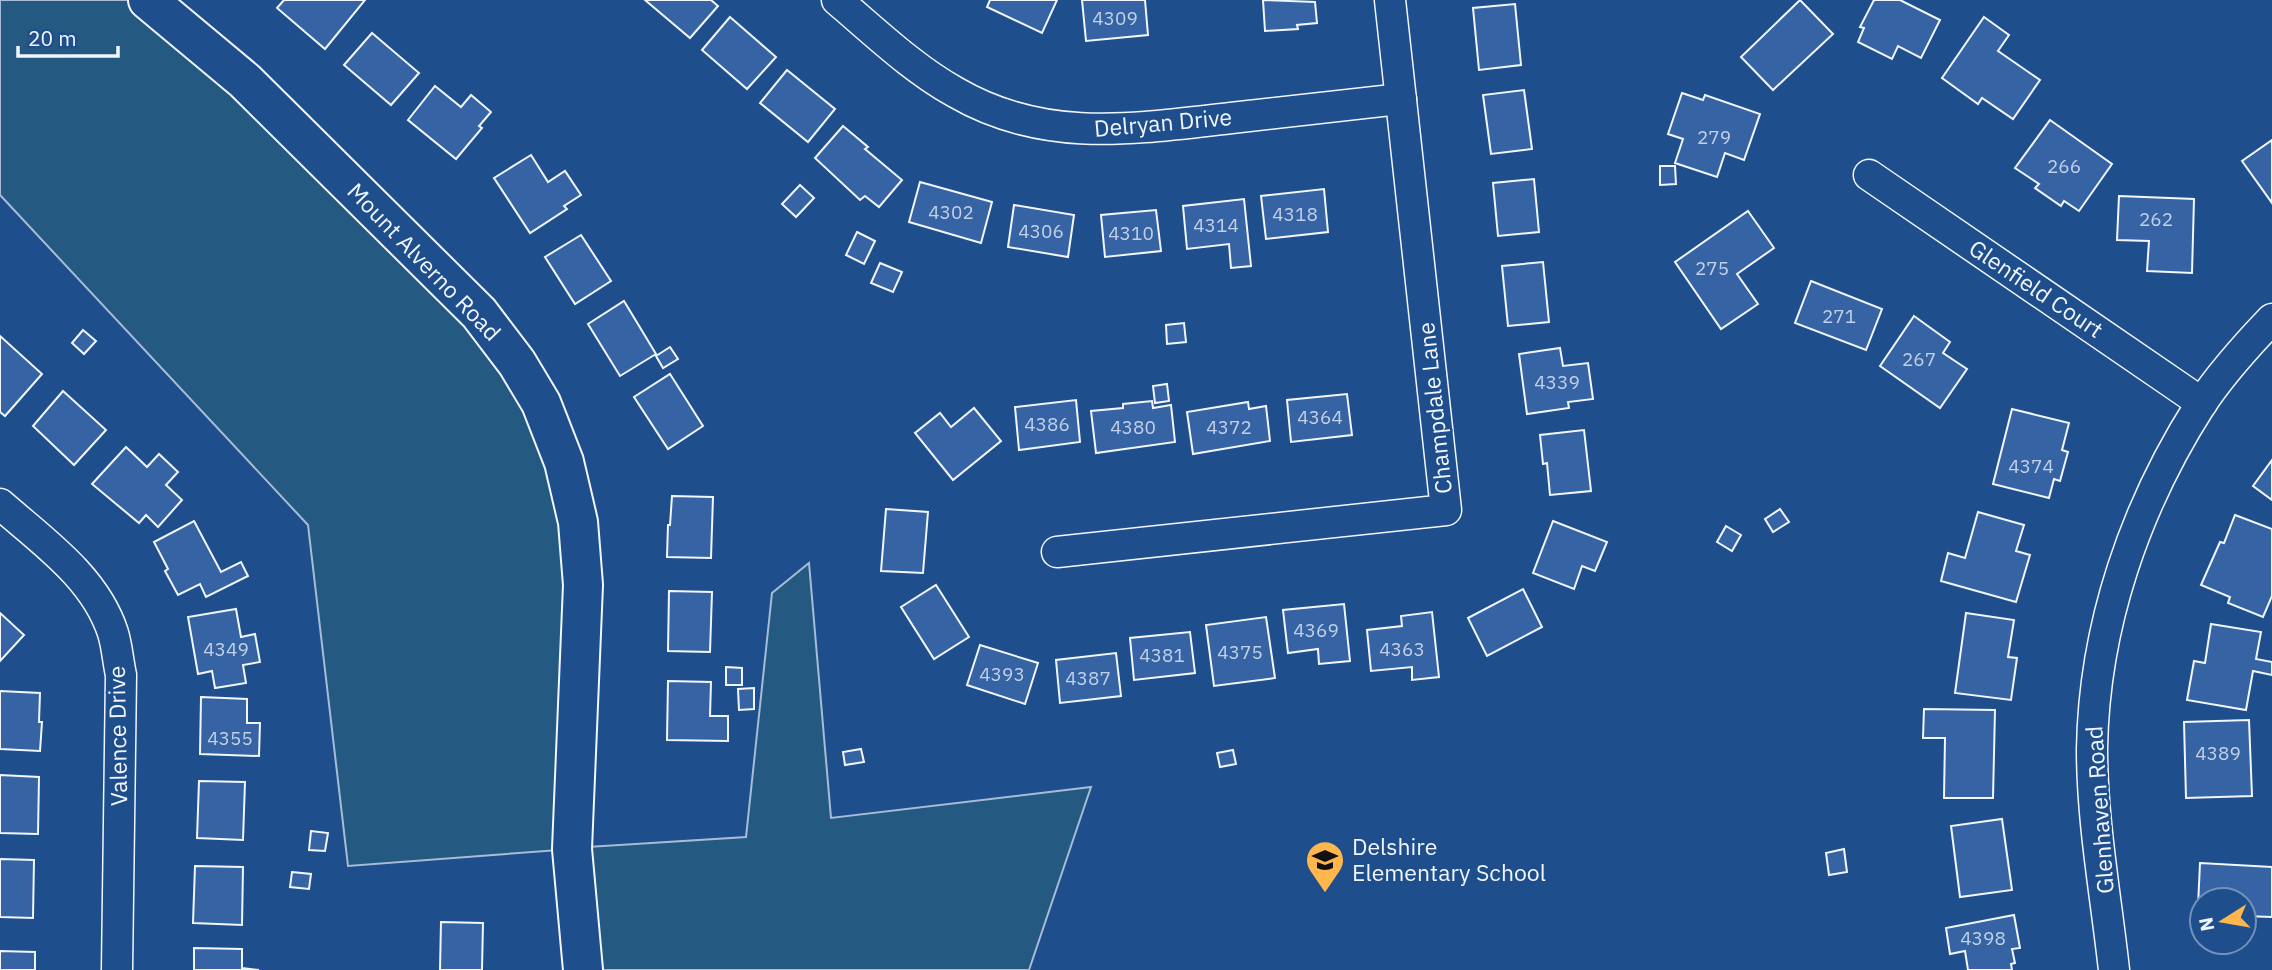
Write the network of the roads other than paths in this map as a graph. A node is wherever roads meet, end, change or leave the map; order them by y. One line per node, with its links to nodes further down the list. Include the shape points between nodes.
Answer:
1 (148, 0): 11 (street, Mount Alverno Road, via 245,81 479,313 541,403 564,462 578,523 583,585 572,849)
2 (837, 0): 4 (street, Delryan Drive, via 917,68 956,93 1044,125 1136,128)
3 (1390, 0): 4 (street, Champdale Lane)
4 (1401, 99): 9 (street, Champdale Lane, via 1446,510)
5 (1869, 175): 7 (street, Glenfield Court)
6 (2272, 319): 7 (street, Glenhaven Road)
7 (2202, 403): 12 (street, Glenhaven Road, via 2163,469 2132,539 2109,612 2095,688 2092,750)
8 (0, 504): 10 (street, Valence Drive, via 74,570 93,593 113,632 121,675)
9 (1057, 552)
10 (117, 970)
11 (583, 970)
12 (2115, 970)

